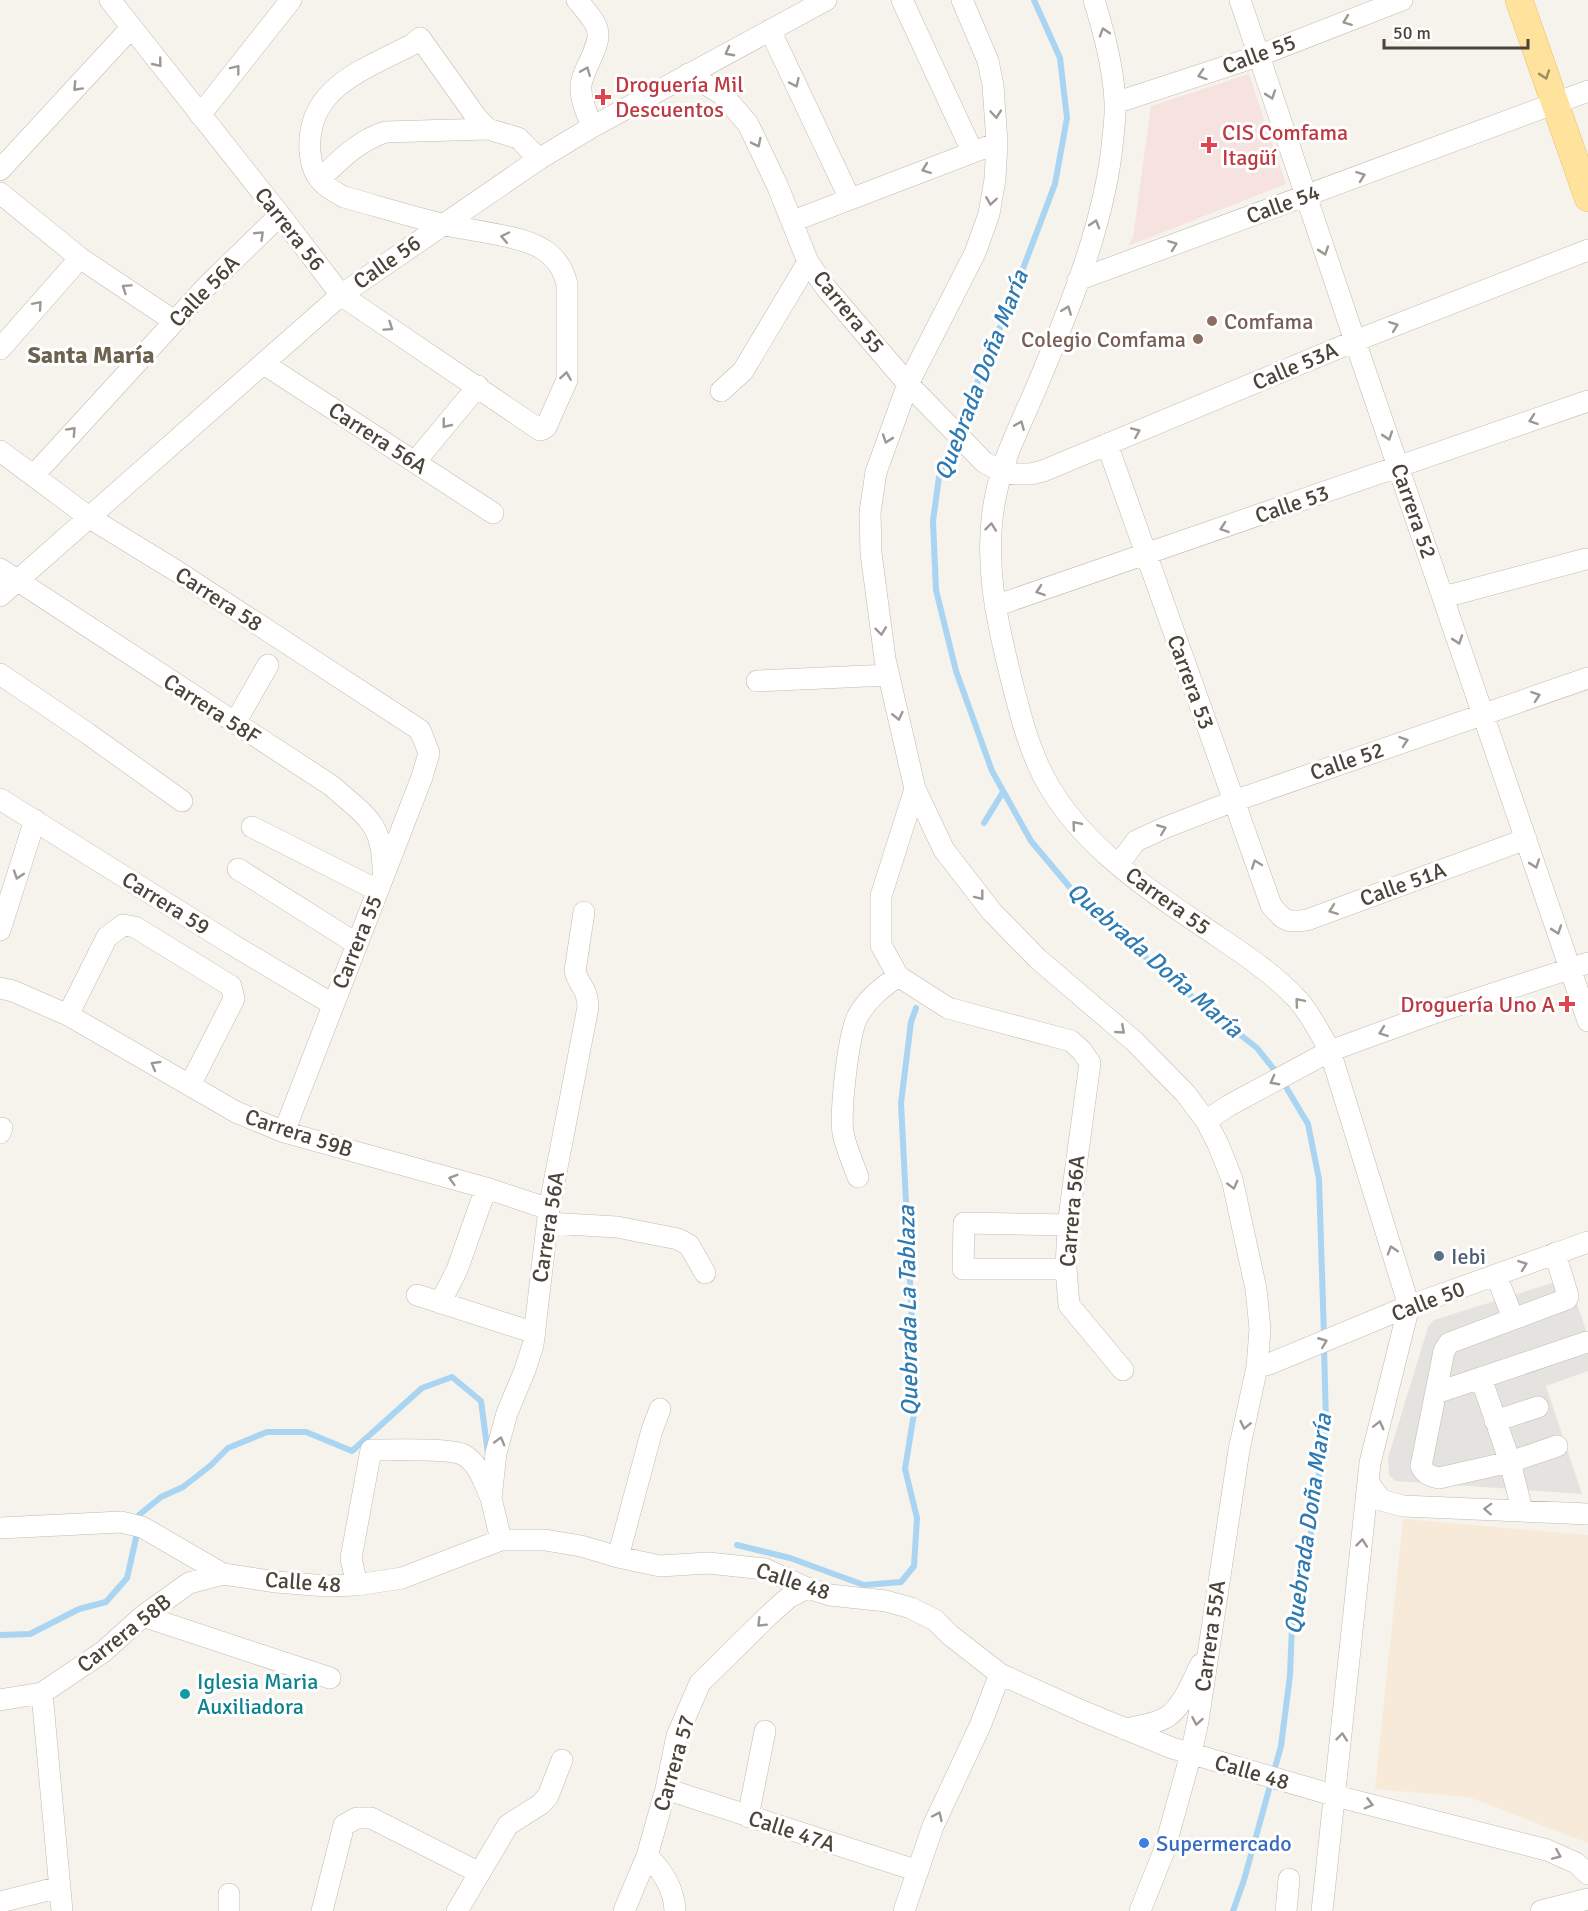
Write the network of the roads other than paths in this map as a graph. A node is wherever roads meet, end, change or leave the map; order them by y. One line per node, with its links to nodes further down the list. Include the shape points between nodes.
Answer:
1 (110, 0): 12 (street, Carrera 56)
2 (291, 0): 19 (street, one-way to 2)
3 (577, 0): 20 (street, one-way to 3, via 580,90 599,34)
4 (826, 0): 11 (street, Calle 56)
5 (902, 0): 23 (street)
6 (962, 0): 22 (street, one-way to 22, via 988,61)
7 (1094, 0): 17 (street, Carrera 55, one-way to 7, via 1108,45)
8 (1240, 0): 14 (street, Carrera 52)
9 (1401, 0): 14 (street, Calle 55, one-way to 14)
10 (1519, 0): 18 (main road, one-way to 18)
11 (801, 6): 13 (street, Calle 56)
12 (131, 28): 19 (street, Carrera 56, one-way to 19); 25 (street, one-way to 25)
13 (770, 30): 15 (street, Calle 56, one-way to 15); 30 (street, one-way to 30)
14 (1258, 56): 17 (street, Calle 55, one-way to 17); 28 (street, Carrera 52, one-way to 28)
15 (688, 74): 20 (street, Calle 56); 32 (street, Carrera 55, one-way to 32, via 722,94 748,124)
16 (1588, 91): 18 (street, Calle 54)
17 (1115, 103): 37 (street, Carrera 55, one-way to 17, via 1102,201)
18 (1555, 105): 28 (street, Calle 54, one-way to 18); 29 (main road)
19 (200, 115): 31 (street, Carrera 56)
20 (592, 127): 24 (street, Calle 56)
21 (488, 129): 24 (street, via 518,138); 26 (street, via 385,132 348,152); 26 (street, via 420,38 350,76 330,92 314,117 309,139 312,169)
22 (998, 142): 23 (street); 43 (street, one-way to 43, via 989,214 975,254)
23 (972, 151): 30 (street, one-way to 30)
24 (539, 159): 33 (street, Calle 56)
25 (0, 170)
26 (320, 179): 33 (street, via 344,197)
27 (0, 193): 35 (street)
28 (1306, 196): 37 (street, Calle 54, one-way to 28); 40 (street, Carrera 52, one-way to 40)
29 (1588, 198)
30 (850, 199): 32 (street)
31 (280, 215): 38 (street, Carrera 56); 39 (street, Calle 56A, one-way to 31)
32 (793, 220): 36 (street, Carrera 55)
33 (443, 224): 38 (street, Calle 56); 44 (street, Carrera 56, one-way to 33, via 540,429 546,427 567,380 567,284 557,261 543,249 513,238)
34 (1588, 250): 40 (street, Calle 53A, one-way to 34)
35 (80, 258): 39 (street, one-way to 35); 41 (street, one-way to 35)
36 (808, 262): 43 (street, Carrera 55); 45 (street, via 743,371)
37 (1078, 280): 51 (street, Carrera 55, one-way to 37)
38 (341, 295): 42 (street, Calle 56); 44 (street, Carrera 56, one-way to 44)
39 (174, 321): 52 (street, Calle 56A, one-way to 39)
40 (1355, 341): 47 (street, Calle 53A, one-way to 40); 50 (street, Carrera 52, one-way to 50)
41 (0, 350)
42 (264, 364): 49 (street, Carrera 56A); 54 (street, Calle 56)
43 (908, 384): 51 (street, Carrera 55, via 978,457); 64 (street, Carrera 55A, one-way to 64, via 876,472 870,512 871,553)
44 (478, 386): 49 (street, one-way to 49)
45 (721, 391)
46 (1588, 401): 50 (street, Calle 53, one-way to 50)
47 (1107, 444): 51 (street, Calle 53A, via 1043,471); 55 (street, Carrera 53)
48 (0, 451): 52 (street, Carrera 58)
49 (415, 462): 53 (street, Carrera 56A)
50 (1398, 467): 55 (street, Calle 53, one-way to 55); 60 (street, Carrera 52)
51 (1002, 472): 61 (street, Carrera 55, one-way to 51, via 990,530)
52 (34, 475): 54 (street, Carrera 58)
53 (493, 513)
54 (90, 518): 58 (street, Calle 56); 69 (street, Carrera 58, via 420,730)
55 (1145, 555): 61 (street, Calle 53, one-way to 61); 73 (street, Carrera 53)
56 (1586, 559): 60 (street)
57 (0, 569): 58 (street, Carrera 58F)
58 (18, 581): 59 (street, Calle 56); 68 (street, Carrera 58F)
59 (0, 596)
60 (1444, 597): 67 (street, Carrera 52, one-way to 67)
61 (995, 606): 77 (street, Carrera 55, one-way to 61, via 1079,830 1039,766 1024,728)
62 (268, 665): 68 (street)
63 (0, 674): 72 (street)
64 (889, 675): 66 (street); 70 (street, Carrera 55A, one-way to 70)
65 (1588, 678): 67 (street, Calle 52, one-way to 65)
66 (757, 681)
67 (1483, 713): 73 (street, Calle 52, one-way to 67); 76 (street, Carrera 52)
68 (235, 723): 79 (street, Carrera 58F, via 332,786 375,826 383,849)
69 (429, 753): 79 (street, Carrera 55)
70 (915, 789): 85 (street, via 880,896 880,945); 92 (street, Carrera 55A, one-way to 92, via 944,850 992,912 1038,959 1134,1041 1185,1093)
71 (0, 800): 74 (street, Carrera 59)
72 (182, 801)
73 (1234, 801): 77 (street, Calle 52, one-way to 73, via 1136,841 1146,835); 81 (street, Carrera 53, one-way to 73, via 1271,905)
74 (35, 820): 82 (street, one-way to 82); 87 (street, Carrera 59)
75 (252, 826): 79 (street)
76 (1526, 839): 81 (street, Calle 51A, one-way to 81, via 1307,920 1293,922); 84 (street, Carrera 52, one-way to 84)
77 (1118, 865): 90 (street, Carrera 55, one-way to 77, via 1316,1025 1280,982)
78 (238, 869): 83 (street)
79 (380, 884): 83 (street, Carrera 55)
80 (584, 912): 96 (street, Carrera 56A, via 575,971 588,993 588,1007)
81 (1280, 917)
82 (0, 930)
83 (357, 944): 87 (street, Carrera 55)
84 (1579, 966): 89 (street, Carrera 52); 90 (street, one-way to 90, via 1437,1012)
85 (898, 976): 94 (street, via 874,994 857,1016 848,1060 843,1134); 97 (street, Carrera 56A, via 948,1008 1071,1041 1082,1051 1090,1063)
86 (0, 988): 88 (street, Carrera 59B)
87 (332, 1004): 93 (street, Carrera 55)
88 (68, 1015): 91 (street, Carrera 59B, one-way to 88); 91 (street, via 107,937 123,925 135,927 231,986 234,999)
89 (1588, 1021)
90 (1325, 1054): 92 (street, one-way to 92); 105 (street, Carrera 55, one-way to 90)
91 (190, 1085): 93 (street, Carrera 59B, via 236,1112)
92 (1206, 1121): 109 (street, Carrera 55A, one-way to 109, via 1232,1179 1256,1289)
93 (284, 1132): 95 (street, Carrera 59B, one-way to 93)
94 (858, 1177)
95 (486, 1188): 96 (street, Carrera 59B); 104 (street, via 457,1269)
96 (548, 1216): 101 (street, Carrera 59B, via 678,1239 689,1245); 107 (street, Carrera 56A)
97 (1068, 1225): 100 (street, Carrera 56A); 100 (street, via 964,1223 963,1269)
98 (1588, 1242): 99 (street, Calle 50)
99 (1555, 1253): 102 (street, Calle 50, one-way to 99); 106 (street, via 1567,1299)
100 (1066, 1269): 110 (street, Carrera 56A, via 1069,1305)
101 (705, 1273)
102 (1496, 1275): 105 (street, Calle 50); 106 (street)
103 (417, 1295): 104 (street)
104 (440, 1303): 107 (street)
105 (1402, 1310): 109 (street, Calle 50, one-way to 105); 118 (street, one-way to 105)
106 (1513, 1318): 112 (street, via 1449,1343)
107 (535, 1333): 119 (street, Carrera 56A, one-way to 107, via 496,1454)
108 (1587, 1342): 111 (street)
109 (1263, 1366): 130 (street, Carrera 55A, one-way to 130, via 1239,1450)
110 (1123, 1370)
111 (1481, 1378): 112 (street); 115 (street)
112 (1436, 1393): 117 (street, via 1422,1458 1424,1472 1439,1478)
113 (1538, 1407): 115 (street)
114 (660, 1409): 125 (street)
115 (1495, 1421): 117 (street)
116 (1557, 1446): 117 (street)
117 (1510, 1462): 120 (street)
118 (1368, 1482): 120 (street, one-way to 118, via 1403,1506 1381,1500); 140 (street, one-way to 118)
119 (493, 1507): 123 (street, Carrera 56A); 124 (street); 127 (street, via 476,1467 462,1454 371,1450 351,1558)
120 (1522, 1510): 121 (street)
121 (1588, 1514)
122 (0, 1528): 126 (street, Calle 48, via 134,1525)
123 (501, 1540): 124 (street, Calle 48); 127 (street, Calle 48, via 402,1578)
124 (524, 1540): 125 (street, Calle 48, via 581,1546)
125 (618, 1557): 128 (street, Calle 48, via 660,1566 708,1563 765,1569)
126 (223, 1574): 127 (street, Calle 48, via 286,1583); 129 (street, Carrera 58B, via 189,1582)
127 (357, 1585)
128 (807, 1588): 131 (street, Calle 48, via 911,1608 935,1620); 139 (street, Carrera 57, one-way to 139, via 788,1598 700,1683 676,1736)
129 (143, 1616): 132 (street); 133 (street, Carrera 58B, via 103,1652)
130 (1208, 1652): 135 (street, via 1181,1702 1167,1717); 137 (street, Carrera 55A, one-way to 137)
131 (1000, 1674): 135 (street, Calle 48); 143 (street, one-way to 131, via 933,1826)
132 (330, 1678)
133 (34, 1694): 134 (street); 147 (street)
134 (0, 1700)
135 (1125, 1729): 137 (street, Calle 48)
136 (765, 1731): 141 (street)
137 (1191, 1754): 140 (street, Calle 48); 156 (street, Carrera 55A, via 1164,1851)
138 (562, 1760): 144 (street, via 548,1796 508,1825)
139 (666, 1789): 141 (street, Calle 47A); 142 (street, Carrera 57)
140 (1336, 1796): 145 (street, Calle 48, one-way to 145, via 1547,1850 1576,1863); 158 (street)
141 (748, 1817): 143 (street, Calle 47A)
142 (647, 1856): 153 (street, Carrera 57); 154 (street, via 663,1871)
143 (918, 1871): 155 (street)
144 (480, 1873): 151 (street, via 371,1818 357,1818 344,1825); 152 (street)
145 (1588, 1874)
146 (1289, 1879): 157 (street)
147 (60, 1887): 149 (street); 150 (street)
148 (1588, 1899): 159 (street)
149 (0, 1902)
150 (62, 1911)
151 (322, 1911)
152 (457, 1911)
153 (624, 1911)
154 (675, 1911)
155 (904, 1911)
156 (1140, 1911)
157 (1286, 1911)
158 (1322, 1911)
159 (1540, 1911)

